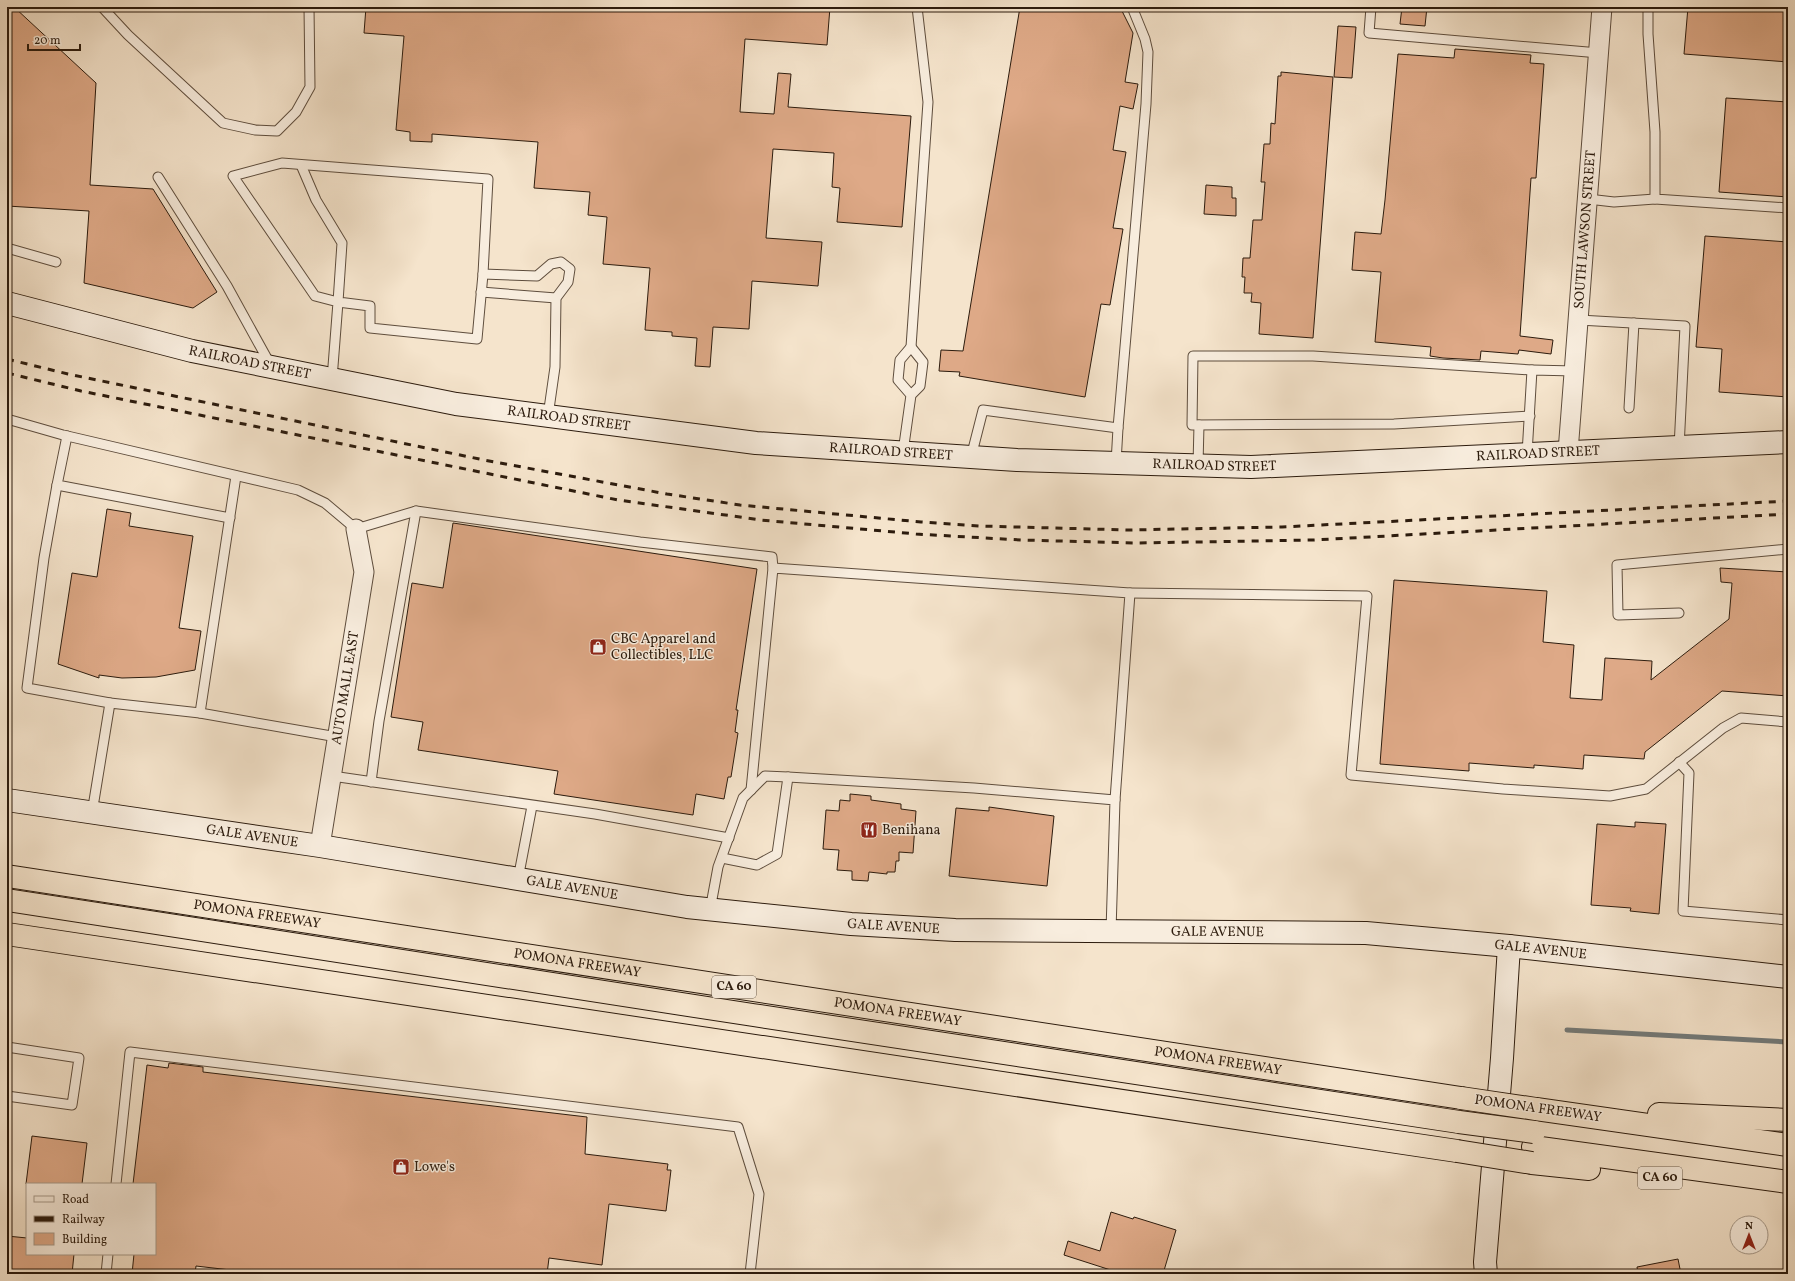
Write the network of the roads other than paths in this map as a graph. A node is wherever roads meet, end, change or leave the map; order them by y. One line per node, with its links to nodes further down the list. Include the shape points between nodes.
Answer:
1 (102, 7): 2 (lane, via 128,35 223,123 255,130 277,131 296,112 310,87)
2 (309, 7)
3 (917, 7): 23 (lane, via 928,102)
4 (1132, 7): 34 (lane, via 1146,39 1147,97)
5 (1371, 7): 8 (lane, via 1369,33)
6 (1602, 7): 8 (street, SOUTH LAWSON STREET)
7 (1648, 7): 12 (lane, via 1655,132)
8 (1599, 53): 11 (street, SOUTH LAWSON STREET)
9 (301, 165): 16 (lane, via 488,179); 19 (lane, via 316,200 342,243); 19 (lane, via 282,163 233,176 315,296)
10 (158, 177): 24 (lane, via 226,285)
11 (1588, 199): 12 (lane, via 1614,202); 21 (street, SOUTH LAWSON STREET)
12 (1655, 199): 13 (lane)
13 (1788, 208)
14 (7, 248): 15 (lane)
15 (56, 262)
16 (483, 274): 17 (lane); 18 (lane, via 537,276 551,264 561,262 570,269 568,282)
17 (481, 292): 18 (lane); 19 (lane, via 477,339 370,328 370,306)
18 (556, 298): 30 (lane, via 555,367)
19 (338, 302): 27 (lane)
20 (7, 303): 24 (street, RAILROAD STREET, via 192,351)
21 (1579, 320): 22 (lane); 26 (street, SOUTH LAWSON STREET)
22 (1634, 323): 29 (lane); 37 (lane, via 1685,326)
23 (911, 347): 28 (lane, via 923,362 920,386); 28 (lane, via 900,360 898,380)
24 (271, 367): 27 (street, RAILROAD STREET)
25 (1532, 370): 26 (lane); 31 (lane); 33 (lane, via 1313,356 1193,356 1192,425)
26 (1575, 371): 39 (street, SOUTH LAWSON STREET)
27 (332, 379): 30 (street, RAILROAD STREET, via 456,404)
28 (911, 395): 38 (lane)
29 (1629, 408)
30 (548, 416): 38 (street, RAILROAD STREET, via 756,443)
31 (1530, 416): 33 (lane, via 1394,424); 40 (lane)
32 (7, 419): 35 (lane)
33 (1199, 425): 43 (lane)
34 (1118, 428): 41 (lane, via 983,410); 42 (lane)
35 (67, 436): 44 (lane); 45 (lane)
36 (1788, 442): 37 (street, RAILROAD STREET)
37 (1679, 448): 39 (street, RAILROAD STREET)
38 (903, 452): 41 (street, RAILROAD STREET)
39 (1568, 452): 40 (street, RAILROAD STREET)
40 (1527, 454): 43 (street, RAILROAD STREET, via 1251,467)
41 (971, 457): 42 (street, RAILROAD STREET)
42 (1116, 463): 43 (street, RAILROAD STREET)
43 (1198, 465)
44 (236, 476): 47 (lane); 48 (lane, via 298,490 325,503)
45 (57, 485): 47 (lane); 53 (lane, via 44,558 27,688)
46 (416, 511): 48 (lane); 50 (lane, via 640,542 772,557); 60 (lane, via 379,721)
47 (230, 518): 54 (lane)
48 (356, 529): 56 (street, AUTO MALL EAST, via 364,572)
49 (1788, 549): 52 (lane, via 1617,565 1618,615)
50 (773, 568): 51 (lane); 61 (lane)
51 (1130, 593): 57 (lane, via 1367,596 1351,775 1610,796 1646,789); 63 (lane)
52 (1679, 613)
53 (110, 703): 54 (lane); 65 (lane)
54 (200, 713): 56 (lane)
55 (1788, 722): 57 (lane, via 1741,718 1723,728)
56 (338, 736): 58 (street, AUTO MALL EAST)
57 (1679, 762): 74 (lane, via 1689,773 1682,911)
58 (332, 776): 60 (lane); 67 (street, AUTO MALL EAST)
59 (788, 777): 61 (lane, via 765,776); 63 (lane, via 974,788); 68 (lane, via 776,854 757,865)
60 (371, 782): 64 (lane)
61 (751, 790): 66 (lane, via 743,798)
62 (7, 800): 65 (street, GALE AVENUE)
63 (1115, 800): 75 (lane)
64 (532, 806): 66 (lane, via 595,814); 70 (lane)
65 (92, 813): 67 (street, GALE AVENUE)
66 (729, 838): 68 (lane)
67 (320, 846): 70 (street, GALE AVENUE)
68 (722, 858): 72 (lane)
69 (7, 876): 81 (highway, POMONA FREEWAY / CA 60, bridge)
70 (518, 879): 72 (street, GALE AVENUE)
71 (7, 900): 83 (highway, via 753,1015)
72 (710, 910): 75 (street, GALE AVENUE, via 852,924 956,930)
73 (7, 912): 83 (highway)
74 (1788, 920)
75 (1111, 931): 77 (street, GALE AVENUE, via 1366,933)
76 (7, 934): 83 (highway, CA 60)
77 (1509, 946): 78 (street, GALE AVENUE); 93 (street)
78 (1788, 977)
79 (7, 1047): 80 (lane, via 79,1058 72,1105)
80 (7, 1096)
81 (1536, 1109): 82 (highway); 84 (highway, POMONA FREEWAY / CA 60)
82 (1788, 1120)
83 (1458, 1136): 85 (highway, CA 60, bridge); 85 (highway, bridge)
84 (1788, 1145)
85 (1533, 1147): 86 (highway, via 1640,1150); 87 (highway); 89 (highway, CA 60)
86 (1788, 1169)
87 (1788, 1182)
88 (116, 1183): 92 (lane, via 130,1052 738,1127 760,1194)
89 (1788, 1193)
90 (108, 1255): 91 (lane)
91 (106, 1274)
92 (750, 1274)
93 (1486, 1274)

